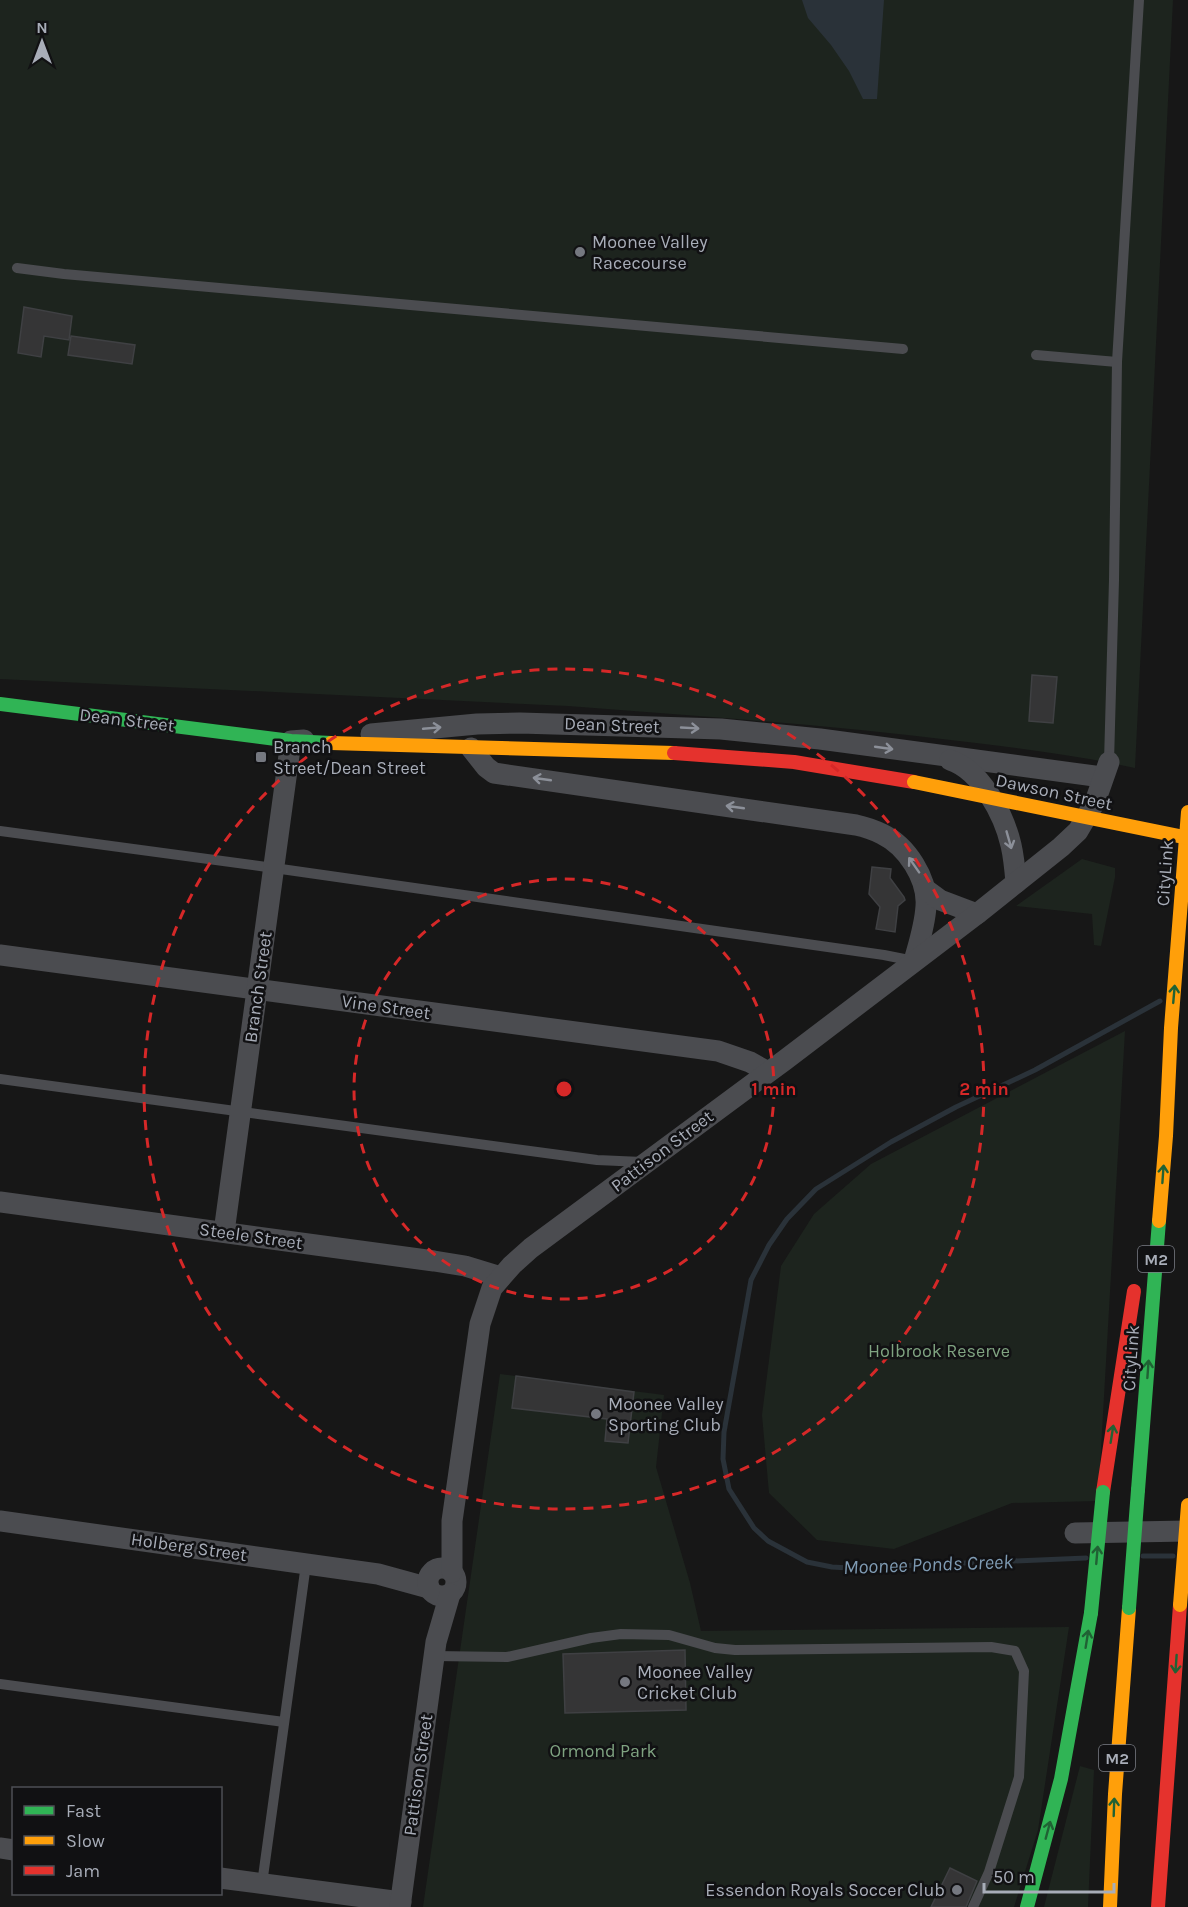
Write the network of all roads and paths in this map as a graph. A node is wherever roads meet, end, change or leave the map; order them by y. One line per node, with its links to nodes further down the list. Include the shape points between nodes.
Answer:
1 (1138, 0): 5 (lane)
2 (16, 268): 3 (lane)
3 (903, 349)
4 (1036, 355): 5 (lane)
5 (1117, 362): 10 (lane, via 1114,580)
6 (0, 704): 7 (main road, Dean Street)
7 (291, 741): 8 (main road, Dean Street); 9 (street, Dean Street, one-way to 9, via 477,724 591,724 762,732); 15 (street, Branch Street)
8 (471, 748): 11 (main road, Dean Street, via 701,754 794,762); 17 (street, one-way to 8, via 920,873 898,846 885,835 856,825 494,773)
9 (932, 754): 10 (street, Dean Street); 16 (street, Dean Street, one-way to 16, via 959,763 972,772 987,792 1005,826)
10 (1105, 770): 16 (street, Pattison Street, via 1095,802 1078,831)
11 (914, 782): 14 (main road, Dawson Street, bridge)
12 (1188, 812): 22 (main road, CityLink / M2, one-way to 12)
13 (0, 831): 15 (lane)
14 (1188, 838)
15 (274, 868): 20 (lane); 21 (street, Branch Street)
16 (1016, 883): 18 (street, Pattison Street)
17 (925, 889): 18 (street, via 940,900); 20 (street, via 925,920)
18 (977, 914): 20 (street, Pattison Street)
19 (0, 955): 21 (street, Vine Street)
20 (915, 961): 23 (street, Pattison Street)
21 (257, 990): 23 (street, Vine Street, via 718,1051); 25 (street, Branch Street)
22 (1171, 1028): 28 (main road); 46 (main road, CityLink / M2, one-way to 22, bridge, via 1114,1794 1166,1136)
23 (768, 1072): 26 (street, Pattison Street)
24 (0, 1078): 25 (lane)
25 (240, 1111): 26 (lane, via 597,1160); 29 (street, Branch Street)
26 (647, 1162): 30 (street, Pattison Street, via 531,1248)
27 (0, 1202): 29 (street, Steele Street)
28 (1147, 1202)
29 (224, 1232): 30 (street, Steele Street, via 465,1266)
30 (501, 1277): 37 (street, Pattison Street, via 489,1296 480,1324 452,1521)
31 (1135, 1283): 45 (main road, one-way to 31, bridge, via 1061,1779 1091,1613 1103,1492)
32 (1188, 1505): 47 (main road, one-way to 47, bridge)
33 (0, 1521): 36 (street, Holberg Street)
34 (1188, 1531): 35 (street)
35 (1075, 1533)
36 (306, 1564): 37 (street, Holberg Street); 40 (lane)
37 (438, 1581): 38 (street, Pattison Street)
38 (435, 1649): 43 (street, Pattison Street); 44 (lane, via 507,1657 591,1638 653,1634 735,1650 991,1647 1015,1652 1024,1671 1019,1777 989,1872)
39 (0, 1684): 40 (lane)
40 (284, 1722): 42 (lane)
41 (222, 1878): 42 (street)
42 (262, 1884): 43 (street)
43 (401, 1905)
44 (973, 1907)
45 (1027, 1907)
46 (1110, 1907)
47 (1158, 1907)

